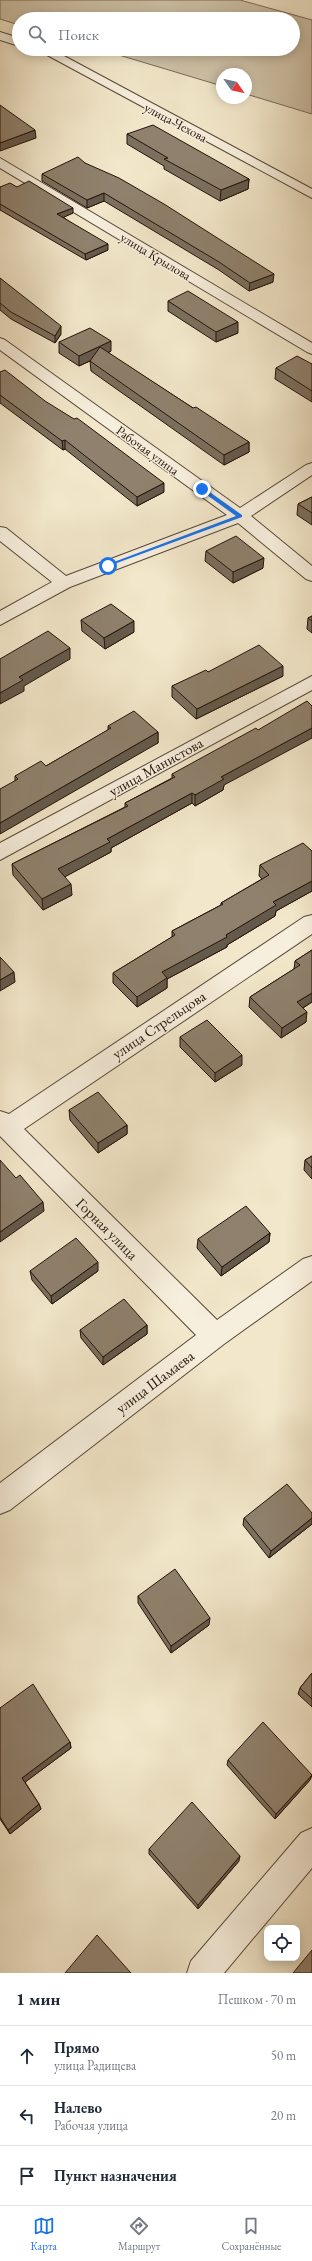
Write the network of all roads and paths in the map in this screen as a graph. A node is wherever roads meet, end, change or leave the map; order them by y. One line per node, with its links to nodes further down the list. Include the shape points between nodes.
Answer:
1 (0, 36): 2 (street)
2 (12, 40)
3 (55, 56): 5 (street, улица Чехова)
4 (0, 162): 7 (street, улица Крылова)
5 (312, 194)
6 (0, 343): 9 (street, Рабочая улица)
7 (312, 349)
8 (312, 468): 9 (street)
9 (240, 516): 11 (street, Рабочая улица); 12 (street)
10 (0, 532): 12 (street)
11 (312, 575)
12 (64, 583): 13 (street)
13 (0, 619)
14 (312, 682): 15 (street, улица Манистова)
15 (0, 852)
16 (312, 923): 17 (street, улица Стрельцова)
17 (3, 1125): 19 (street, Горная улица)
18 (312, 1267): 19 (street, улица Шамаева)
19 (215, 1336): 20 (street, улица Шамаева)
20 (0, 1500)
21 (312, 1844): 22 (street)
22 (203, 1973)

